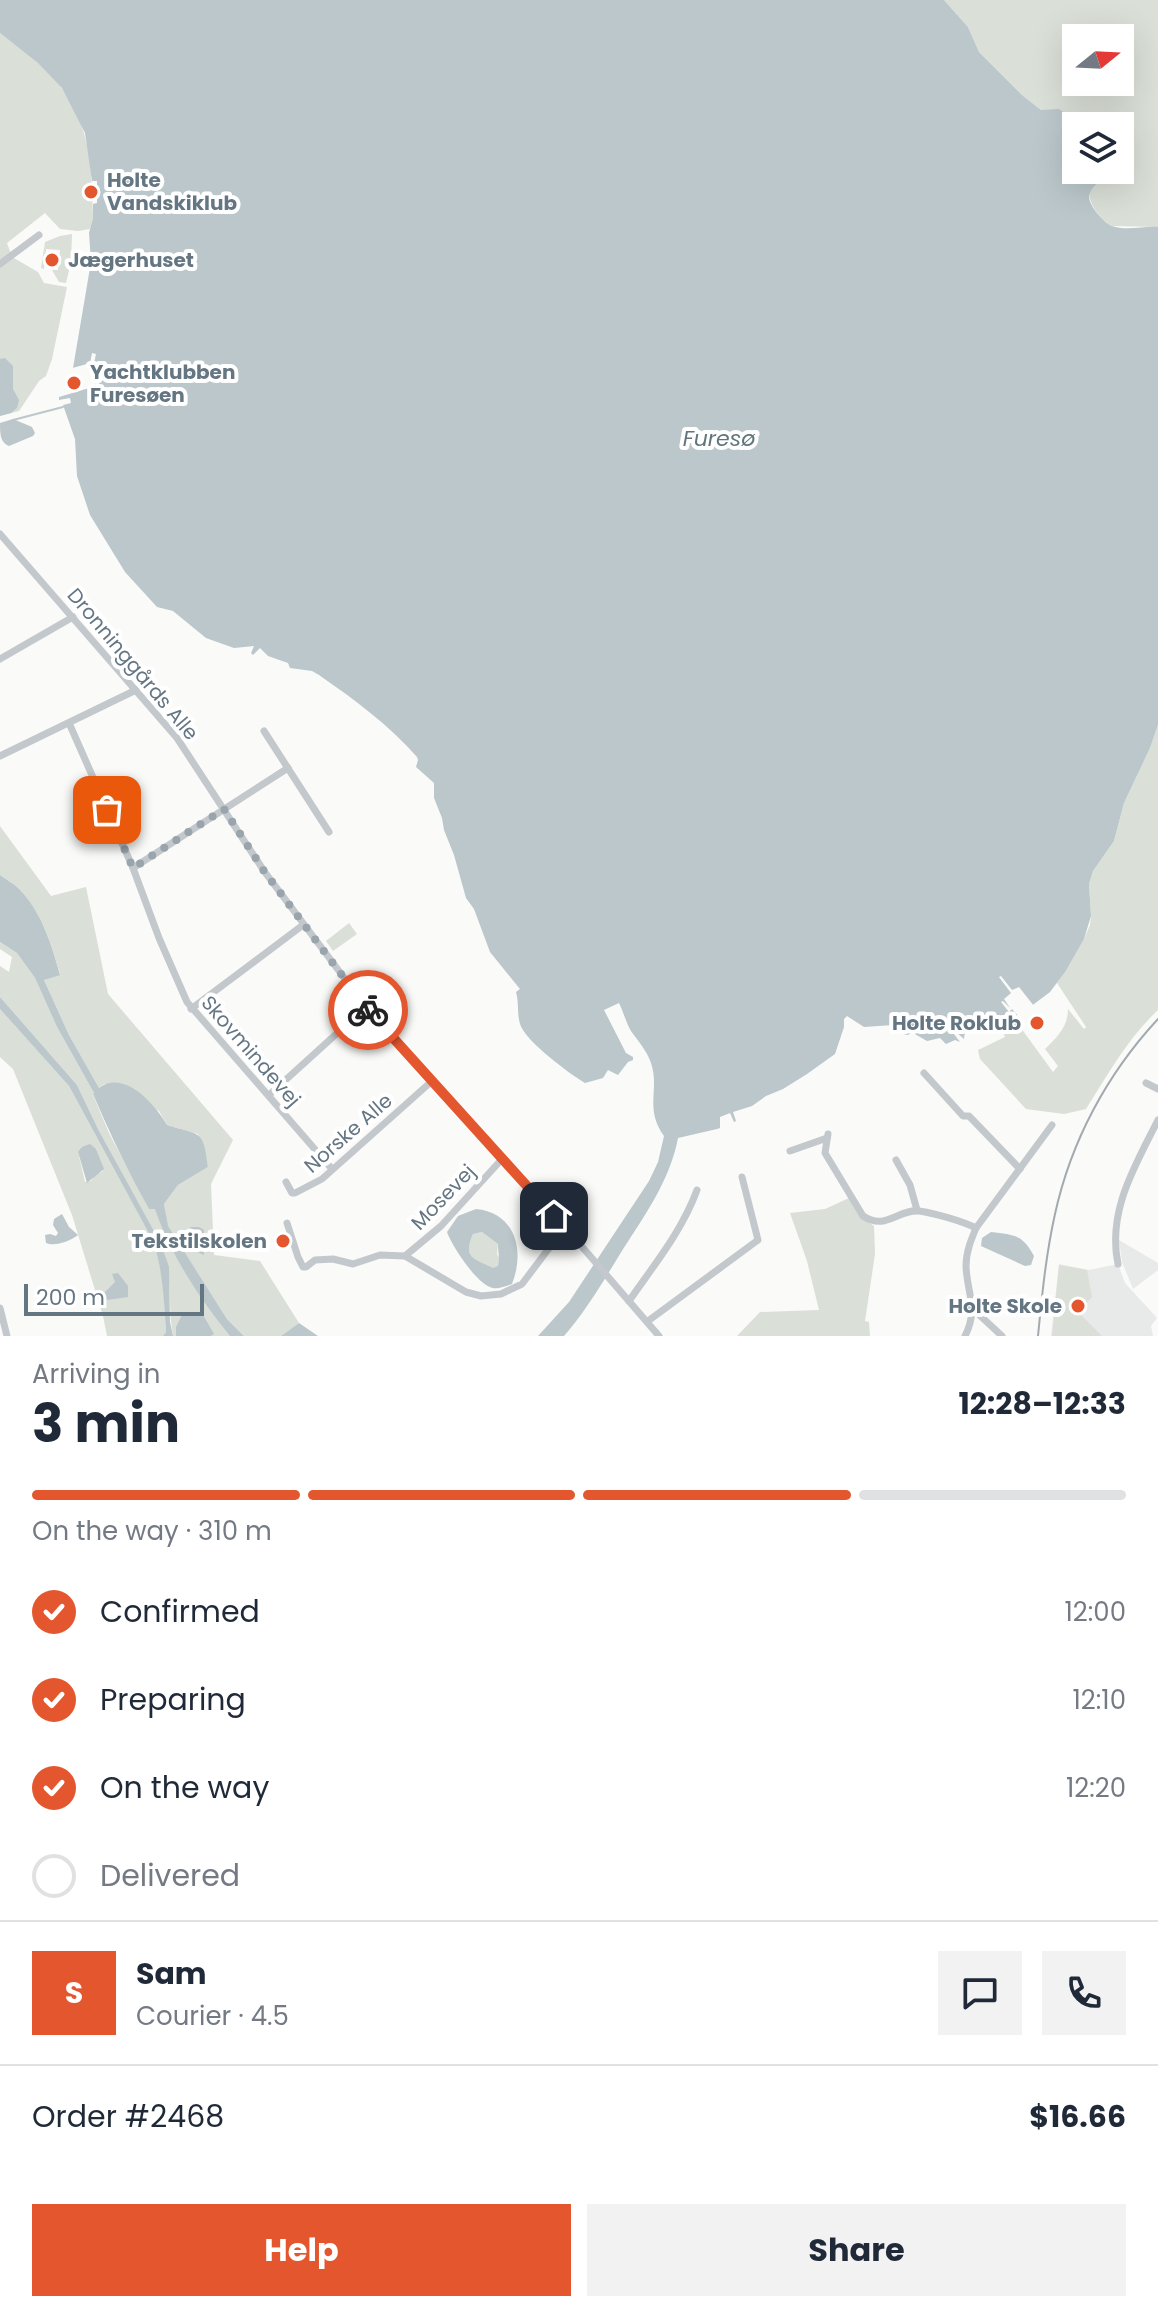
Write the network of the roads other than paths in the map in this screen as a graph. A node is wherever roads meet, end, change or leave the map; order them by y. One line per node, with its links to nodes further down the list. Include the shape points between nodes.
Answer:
1 (39, 235): 2 (street)
2 (0, 264)
3 (0, 534): 4 (street, Dronninggårds Alle)
4 (73, 617): 5 (street); 6 (street, Dronninggårds Alle)
5 (0, 659)
6 (136, 690): 7 (street); 11 (street, Dronninggårds Alle, via 177,738)
7 (69, 723): 9 (street); 13 (street, Skovmindevej)
8 (264, 731): 10 (street)
9 (0, 756)
10 (288, 768): 11 (street); 12 (street)
11 (224, 809): 13 (street); 14 (street, Dronninggårds Alle)
12 (329, 832)
13 (133, 868): 16 (street, Skovmindevej)
14 (303, 925): 15 (street, Dronninggårds Alle); 16 (street)
15 (366, 1007): 18 (street, Dronninggårds Alle); 21 (street)
16 (191, 1009): 21 (street, Skovmindevej)
17 (924, 1073): 28 (street)
18 (432, 1081): 25 (street, Dronninggårds Alle); 27 (street, Norske Alle)
19 (1146, 1083): 20 (street)
20 (1158, 1089)
21 (269, 1095): 27 (street, Skovmindevej)
22 (1158, 1120): 37 (street, via 1120,1203 1112,1254)
23 (1052, 1125): 28 (street)
24 (790, 1151): 32 (street, via 828,1136 825,1153 863,1216 881,1222)
25 (502, 1159): 34 (street, Dronninggårds Alle); 36 (street, Mosevej, via 441,1226)
26 (896, 1160): 32 (street)
27 (332, 1169): 30 (street, Norske Alle, via 295,1193)
28 (1020, 1169): 35 (street)
29 (742, 1177): 41 (street, via 758,1240)
30 (286, 1182)
31 (697, 1190): 38 (street, via 680,1229)
32 (917, 1210): 35 (street)
33 (287, 1223): 36 (street, via 302,1266 315,1260 353,1264 381,1254)
34 (565, 1227): 36 (street, via 522,1284 501,1294 466,1292); 38 (street, Dronninggårds Alle)
35 (976, 1228): 40 (street, via 966,1265)
36 (405, 1256)
37 (1118, 1264)
38 (629, 1301): 41 (street, Dronninggårds Alle)
39 (0, 1308): 43 (street)
40 (973, 1309): 45 (street); 46 (street)
41 (648, 1321): 42 (street, Dronninggårds Alle)
42 (656, 1333): 44 (street)
43 (7, 1336)
44 (647, 1336)
45 (965, 1336)
46 (1002, 1336)

